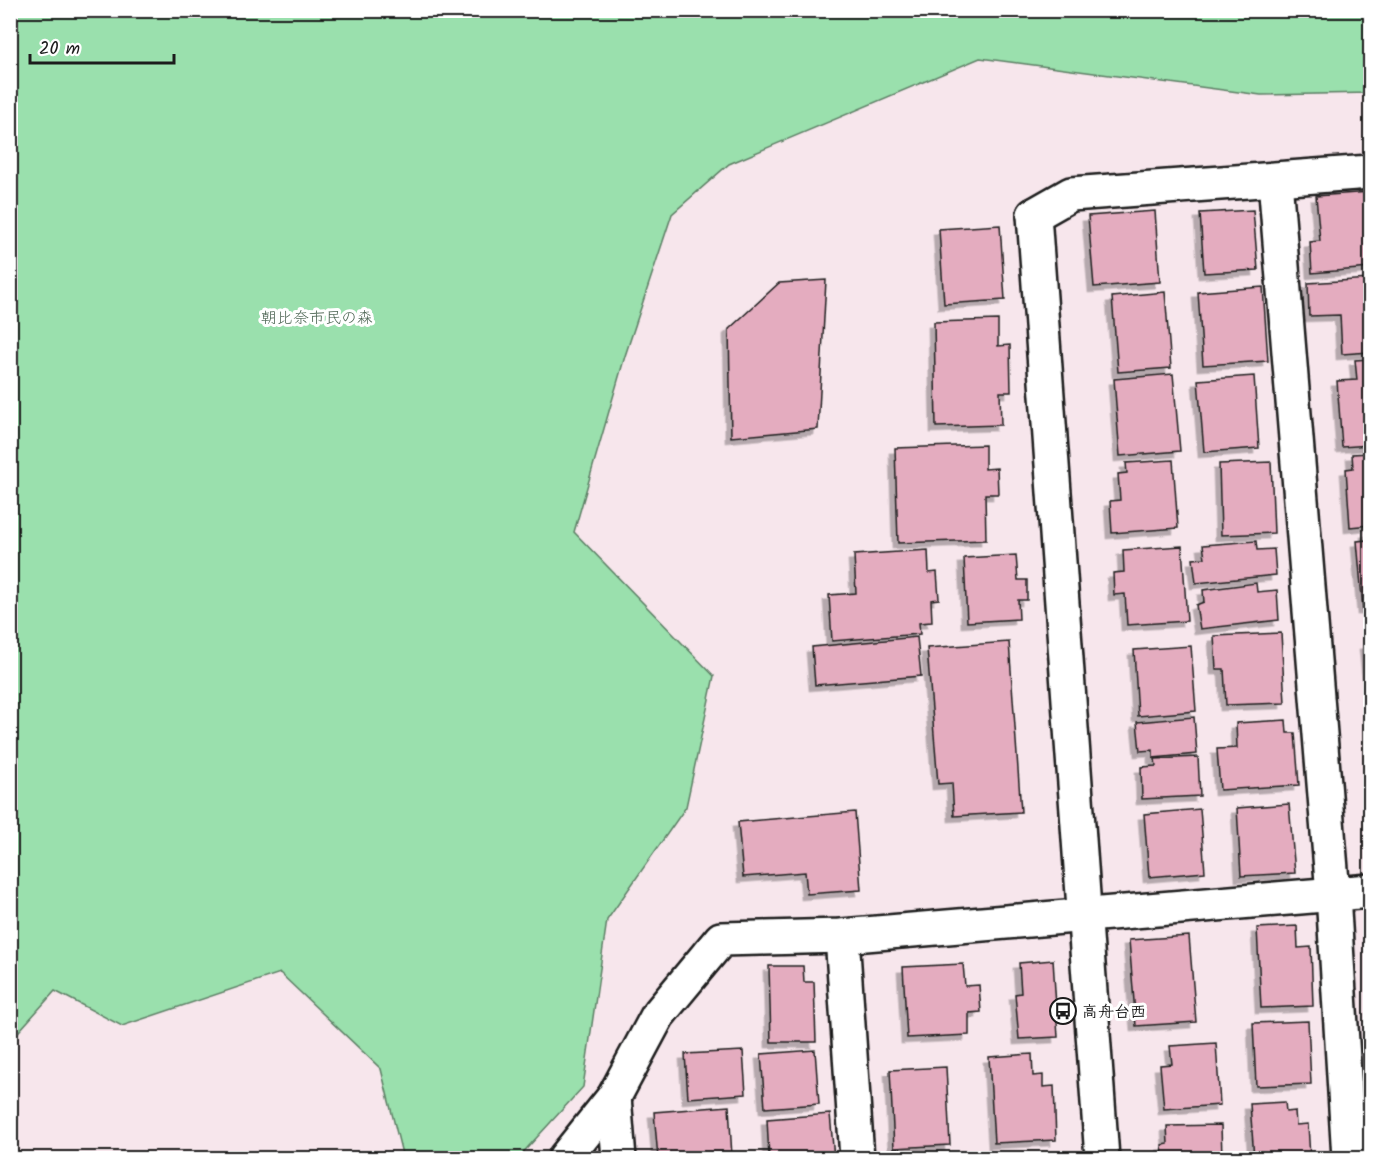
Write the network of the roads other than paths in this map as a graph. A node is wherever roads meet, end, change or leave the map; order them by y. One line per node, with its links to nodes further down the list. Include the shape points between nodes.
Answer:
1 (1371, 172): 2 (street)
2 (1275, 180): 4 (street); 5 (street, via 1071,194 1034,215)
3 (1371, 891): 4 (street)
4 (1334, 894): 5 (street); 12 (street)
5 (1084, 915): 6 (street); 11 (street)
6 (842, 936): 7 (street, via 721,939 658,1015); 10 (street)
7 (614, 1097): 8 (street); 9 (street)
8 (565, 1158)
9 (619, 1158)
10 (858, 1158)
11 (1102, 1158)
12 (1349, 1158)

